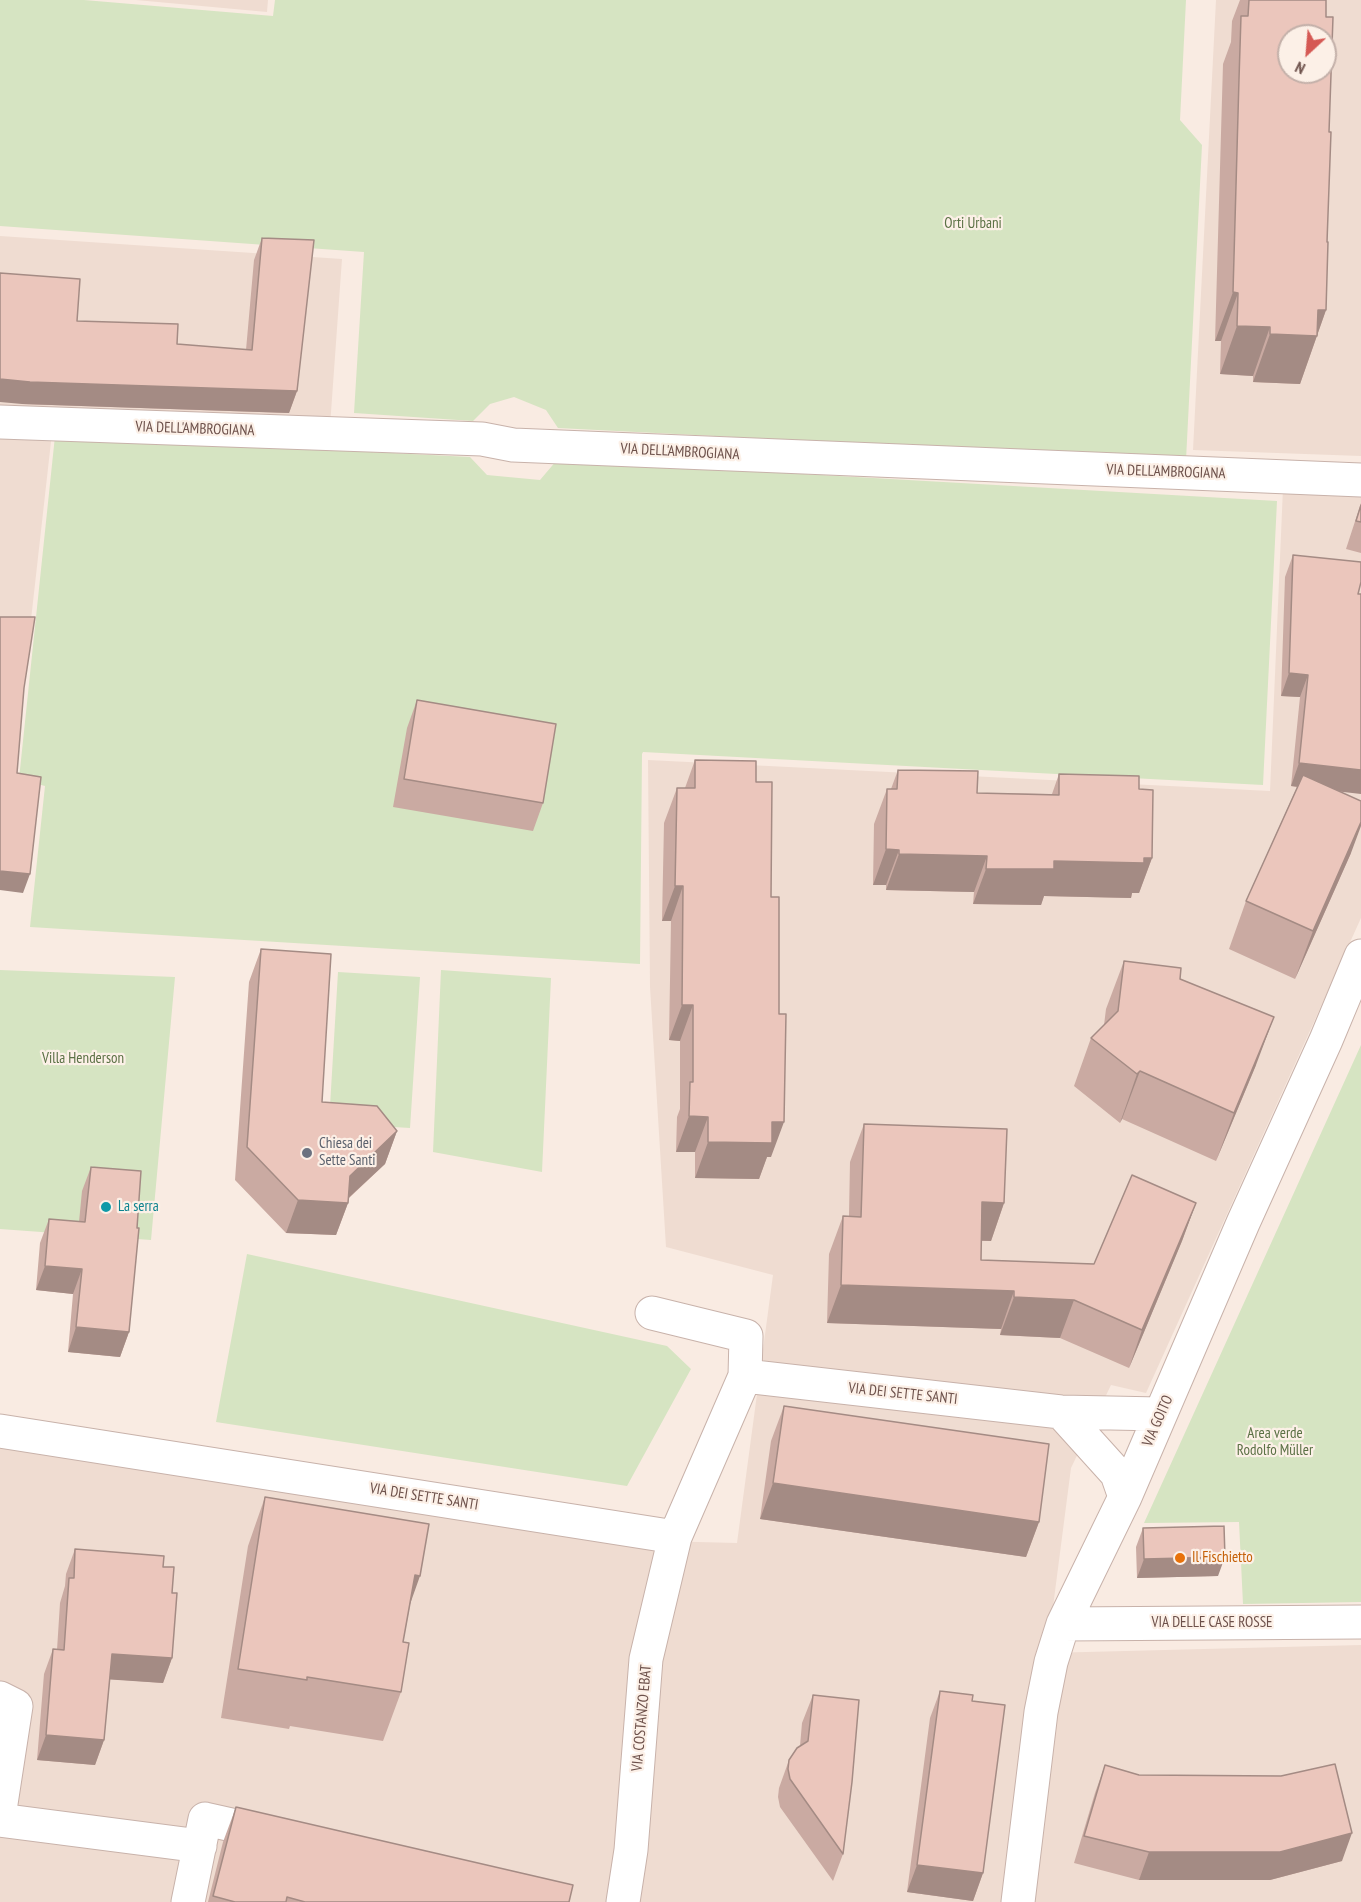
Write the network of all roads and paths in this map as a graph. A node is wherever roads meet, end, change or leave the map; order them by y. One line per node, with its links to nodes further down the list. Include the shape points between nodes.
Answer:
1 (0, 422): 2 (street, VIA DELL'AMBROGIANA, via 482,439 513,445)
2 (1361, 480)
3 (1361, 956): 7 (street, VIA GOITO)
4 (652, 1313): 5 (street, via 746,1336)
5 (745, 1376): 6 (street, VIA DEI SETTE SANTI); 10 (street)
6 (1061, 1412): 7 (street, VIA DEI SETTE SANTI); 9 (street, via 1117,1474)
7 (1160, 1414): 9 (street, VIA GOITO)
8 (0, 1431): 10 (street, VIA DEI SETTE SANTI)
9 (1125, 1497): 12 (street, VIA GOITO)
10 (675, 1537): 19 (street, VIA COSTANZO EBAT, via 646,1659 631,1851)
11 (1361, 1622): 12 (street, VIA DELLE CASE ROSSE)
12 (1063, 1624): 20 (street, VIA GOITO, via 1041,1712)
13 (0, 1698): 14 (street, via 16,1706)
14 (0, 1810)
15 (0, 1820): 17 (street)
16 (297, 1840): 17 (street, via 205,1819)
17 (200, 1846): 18 (street)
18 (188, 1902)
19 (623, 1902)
20 (1018, 1902)

